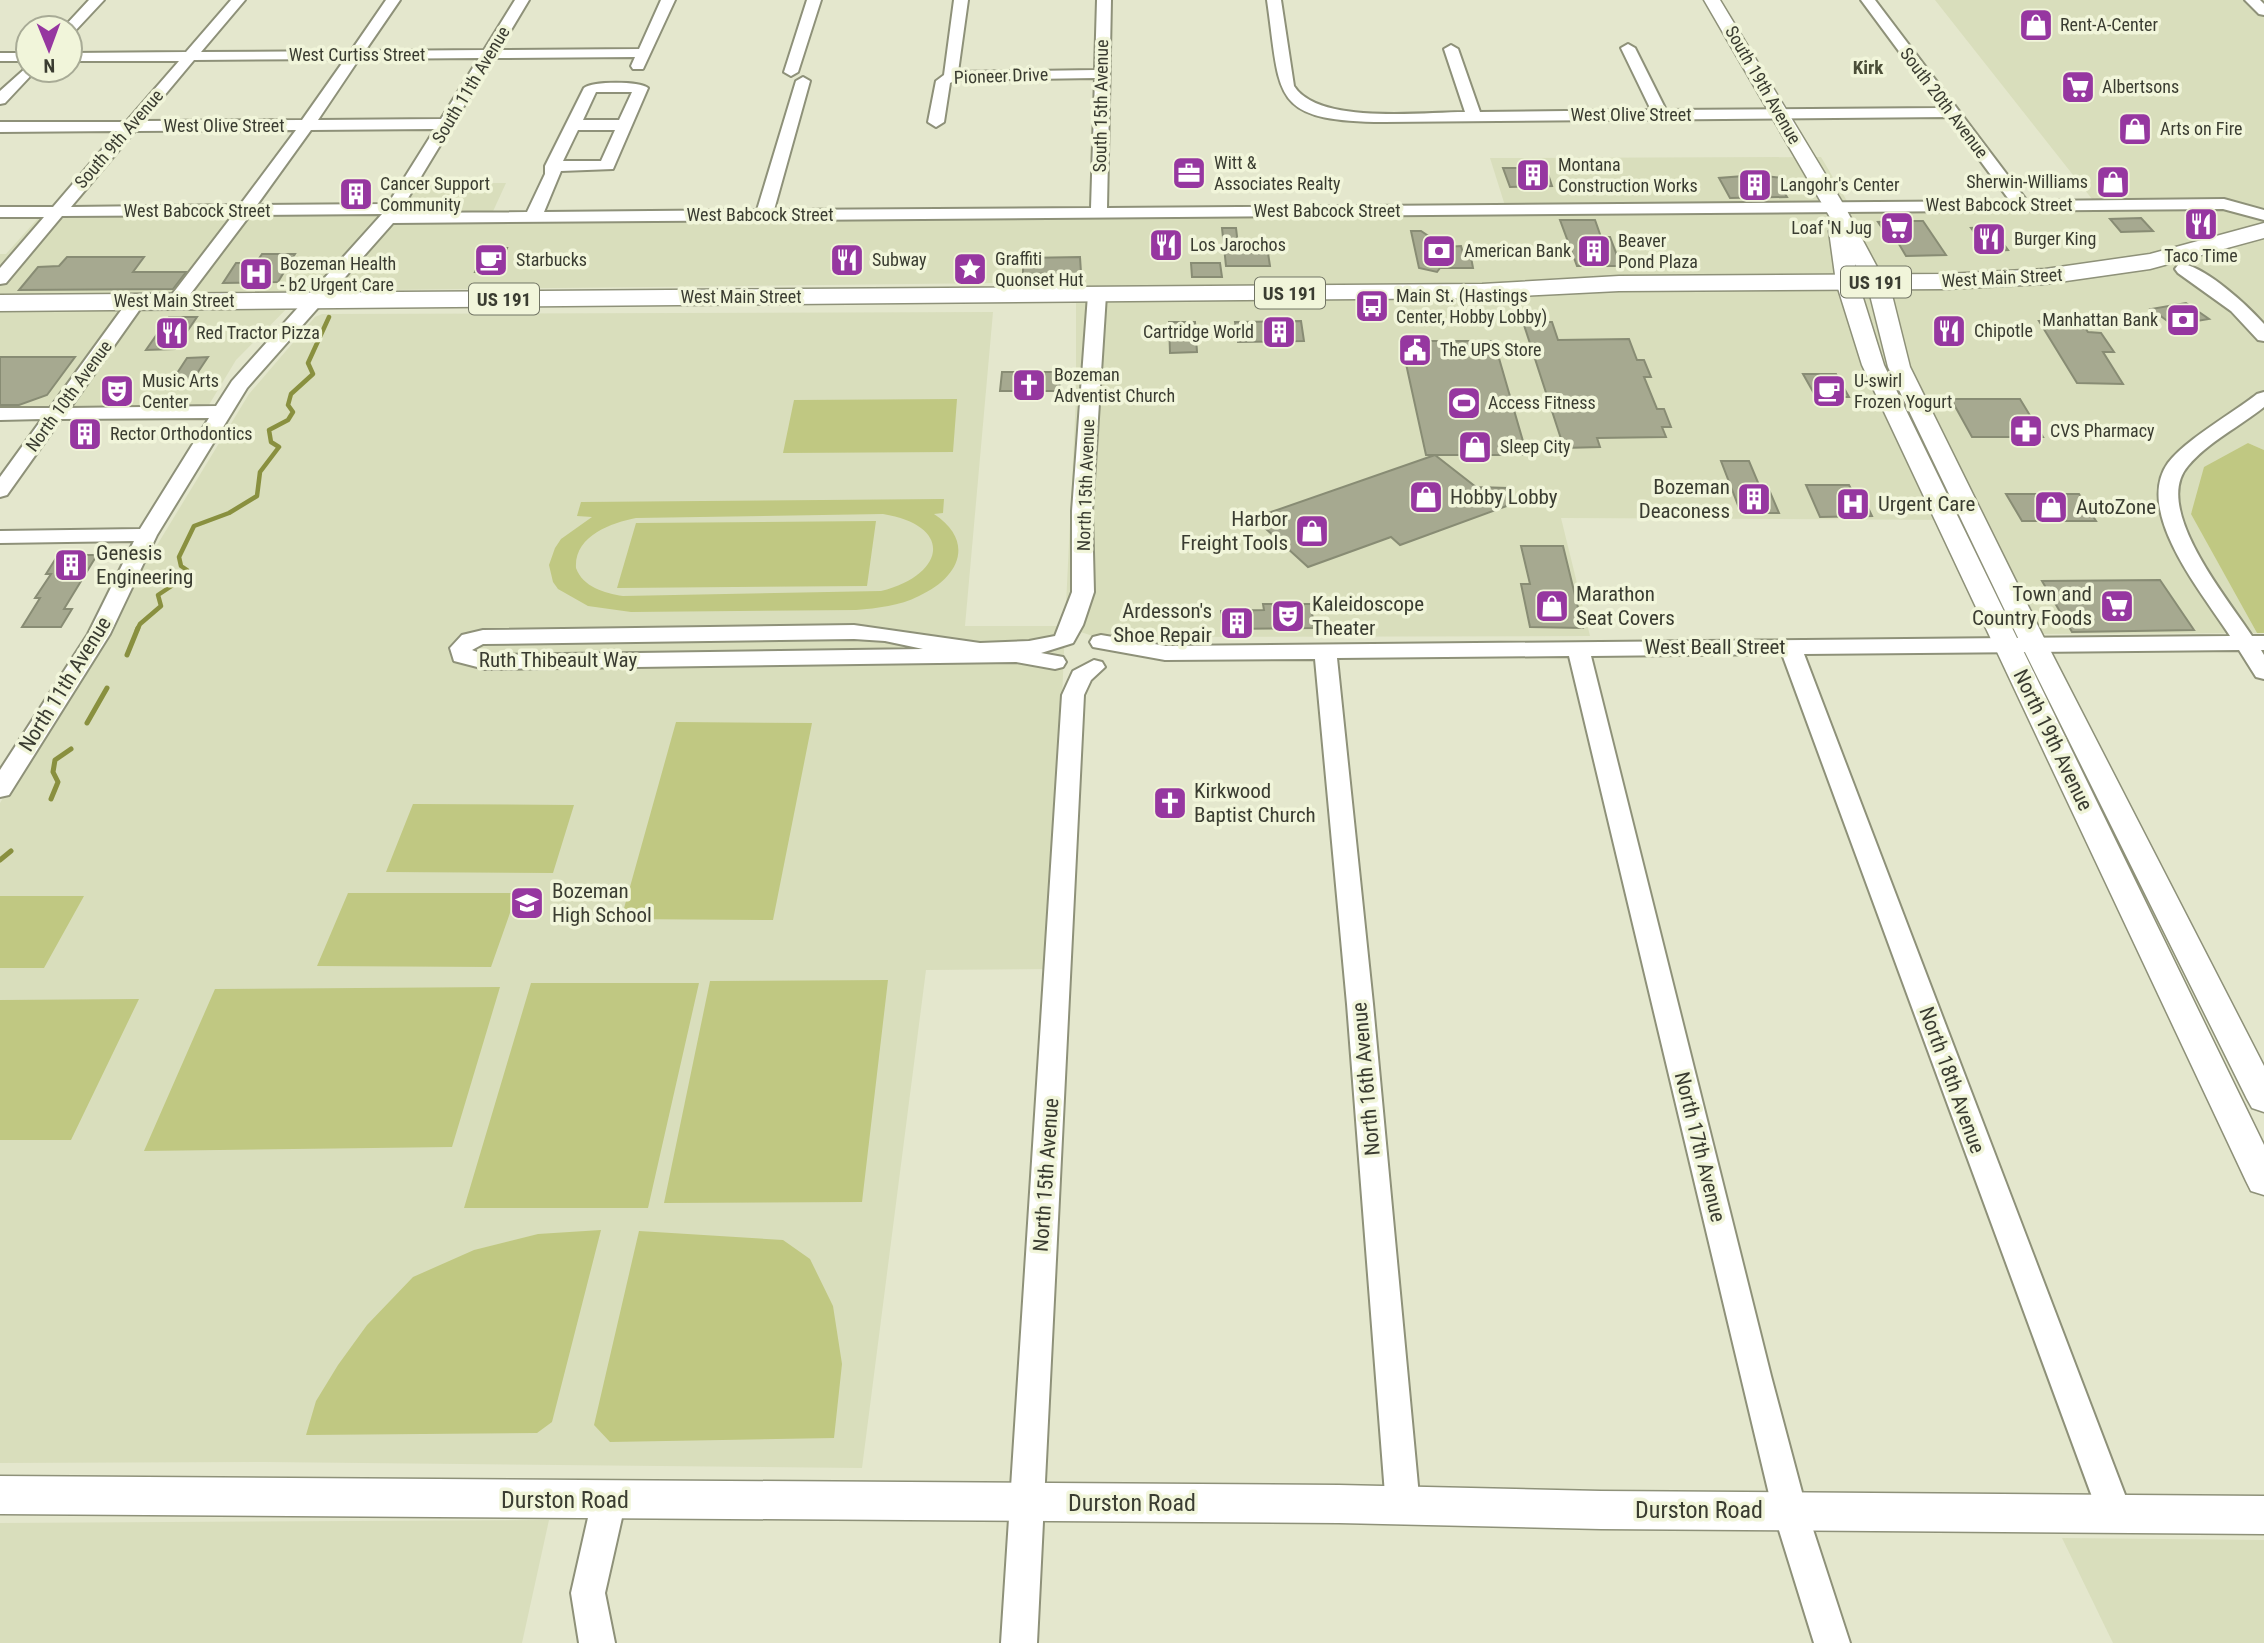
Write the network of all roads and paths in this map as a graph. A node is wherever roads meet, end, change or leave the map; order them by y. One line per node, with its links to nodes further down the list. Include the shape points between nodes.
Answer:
1 (82, 0): 15 (street)
2 (97, 0): 16 (street)
3 (238, 0): 22 (street, South 9th Avenue)
4 (393, 0): 21 (street)
5 (523, 0): 20 (street, South 11th Avenue)
6 (668, 0): 19 (street)
7 (814, 0): 50 (street)
8 (961, 0): 25 (street)
9 (1104, 0): 26 (street, South 15th Avenue)
10 (1275, 0): 34 (street, West Olive Street, via 1288,90 1298,102 1363,117)
11 (1712, 0): 32 (main road, South 19th Avenue)
12 (1868, 0): 31 (street, South 20th Avenue)
13 (2252, 0): 14 (street)
14 (2264, 11)
15 (68, 14)
16 (84, 14)
17 (1628, 48): 33 (street)
18 (1451, 49): 34 (street)
19 (644, 53): 20 (street, West Curtiss Street); 29 (street, via 633,77)
20 (489, 54): 21 (street, West Curtiss Street); 36 (street, South 11th Avenue)
21 (355, 55): 22 (street, West Curtiss Street); 37 (street)
22 (190, 56): 23 (street, West Curtiss Street); 40 (street, South 9th Avenue)
23 (84, 57)
24 (14, 72): 28 (street)
25 (950, 74)
26 (1103, 74): 35 (street, Pioneer Drive, via 947,78 941,85); 48 (street, South 15th Avenue)
27 (14, 80): 30 (street)
28 (0, 84)
29 (641, 88): 38 (street, via 591,88); 39 (street)
30 (0, 100)
31 (1951, 112): 32 (street, West Olive Street); 43 (street, South 20th Avenue)
32 (1779, 114): 33 (street, West Olive Street); 44 (main road, South 19th Avenue)
33 (1661, 115): 34 (street, West Olive Street)
34 (1474, 116)
35 (936, 122)
36 (448, 124): 37 (street, West Olive Street); 49 (street, South 11th Avenue)
37 (306, 125): 40 (street, West Olive Street); 45 (street)
38 (574, 125): 39 (street); 42 (street)
39 (626, 125): 42 (street, via 607,166)
40 (130, 126): 41 (street, West Olive Street); 46 (street, South 9th Avenue)
41 (0, 127)
42 (553, 166): 52 (street)
43 (2022, 205): 44 (street, West Babcock Street); 51 (street, West Babcock Street, via 2224,204)
44 (1835, 207): 48 (street, West Babcock Street); 57 (main road, South 19th Avenue); 57 (main road, South 19th Avenue)
45 (244, 210): 46 (street, West Babcock Street); 49 (street, West Babcock Street); 59 (street)
46 (56, 211): 47 (street, West Babcock Street); 56 (street, South 9th Avenue)
47 (0, 212)
48 (1099, 212): 50 (street, West Babcock Street)
49 (391, 214): 52 (street, West Babcock Street); 60 (street, South 11th Avenue)
50 (764, 215): 52 (street, West Babcock Street)
51 (2264, 215)
52 (533, 217)
53 (2264, 230): 57 (highway, West Main Street / US 191, via 2166,259 2107,270)
54 (2264, 246): 55 (highway, West Main Street / US 191)
55 (2183, 269): 57 (highway, West Main Street / US 191, via 2044,289); 63 (street, via 2223,295)
56 (0, 279)
57 (1864, 288): 58 (highway, West Main Street / US 191, via 1560,297 1482,291); 74 (main road, North 19th Avenue, via 1873,365)
58 (1097, 295): 60 (highway, West Main Street / US 191); 71 (street, North 15th Avenue, via 1082,511)
59 (176, 301): 60 (highway, West Main Street / US 191); 61 (highway, West Main Street / US 191)
60 (314, 301): 65 (street, North 11th Avenue, via 254,366)
61 (136, 302): 62 (highway, West Main Street / US 191); 67 (street, North 10th Avenue)
62 (0, 303)
63 (2264, 336)
64 (2264, 398): 72 (street, via 2176,466 2168,506 2177,536)
65 (222, 412): 67 (street); 69 (street, North 11th Avenue)
66 (0, 414): 67 (street)
67 (56, 414): 68 (street, North 10th Avenue)
68 (0, 491)
69 (146, 536): 70 (street); 81 (street, North 11th Avenue, via 99,634)
70 (0, 537)
71 (1083, 592): 77 (street, North 15th Avenue, via 1077,599 1076,621); 78 (street, North 15th Avenue, via 1089,600 1089,629)
72 (2255, 643): 74 (street, West Beall Street); 79 (street)
73 (1790, 646): 74 (street, West Beall Street); 75 (street, West Beall Street); 89 (street, North 18th Avenue)
74 (2021, 646): 82 (main road, North 19th Avenue); 83 (main road, North 19th Avenue)
75 (1578, 649): 76 (street, West Beall Street); 88 (street, North 17th Avenue)
76 (1325, 651): 78 (street, West Beall Street); 87 (street, North 16th Avenue)
77 (1060, 652): 77 (street, Ruth Thibeault Way, via 1030,647 954,648 884,633 855,632 483,637 461,648 462,656 485,662); 78 (street, via 1084,636); 78 (street, via 1077,670); 80 (street, North 15th Avenue)
78 (1099, 653): 80 (street, North 15th Avenue, via 1081,676)
79 (2264, 672)
80 (1073, 706): 86 (street, North 15th Avenue)
81 (0, 789)
82 (2264, 1100)
83 (2264, 1181)
84 (0, 1495): 85 (main road, Durston Road)
85 (609, 1500): 86 (main road, Durston Road); 91 (street, via 588,1593)
86 (1026, 1503): 87 (main road, Durston Road); 92 (street, North 15th Avenue)
87 (1403, 1507): 88 (main road, Durston Road)
88 (1790, 1511): 89 (main road, Durston Road); 93 (street, North 17th Avenue)
89 (2115, 1513): 90 (main road, Durston Road)
90 (2264, 1515)
91 (597, 1643)
92 (1019, 1643)
93 (1832, 1643)

